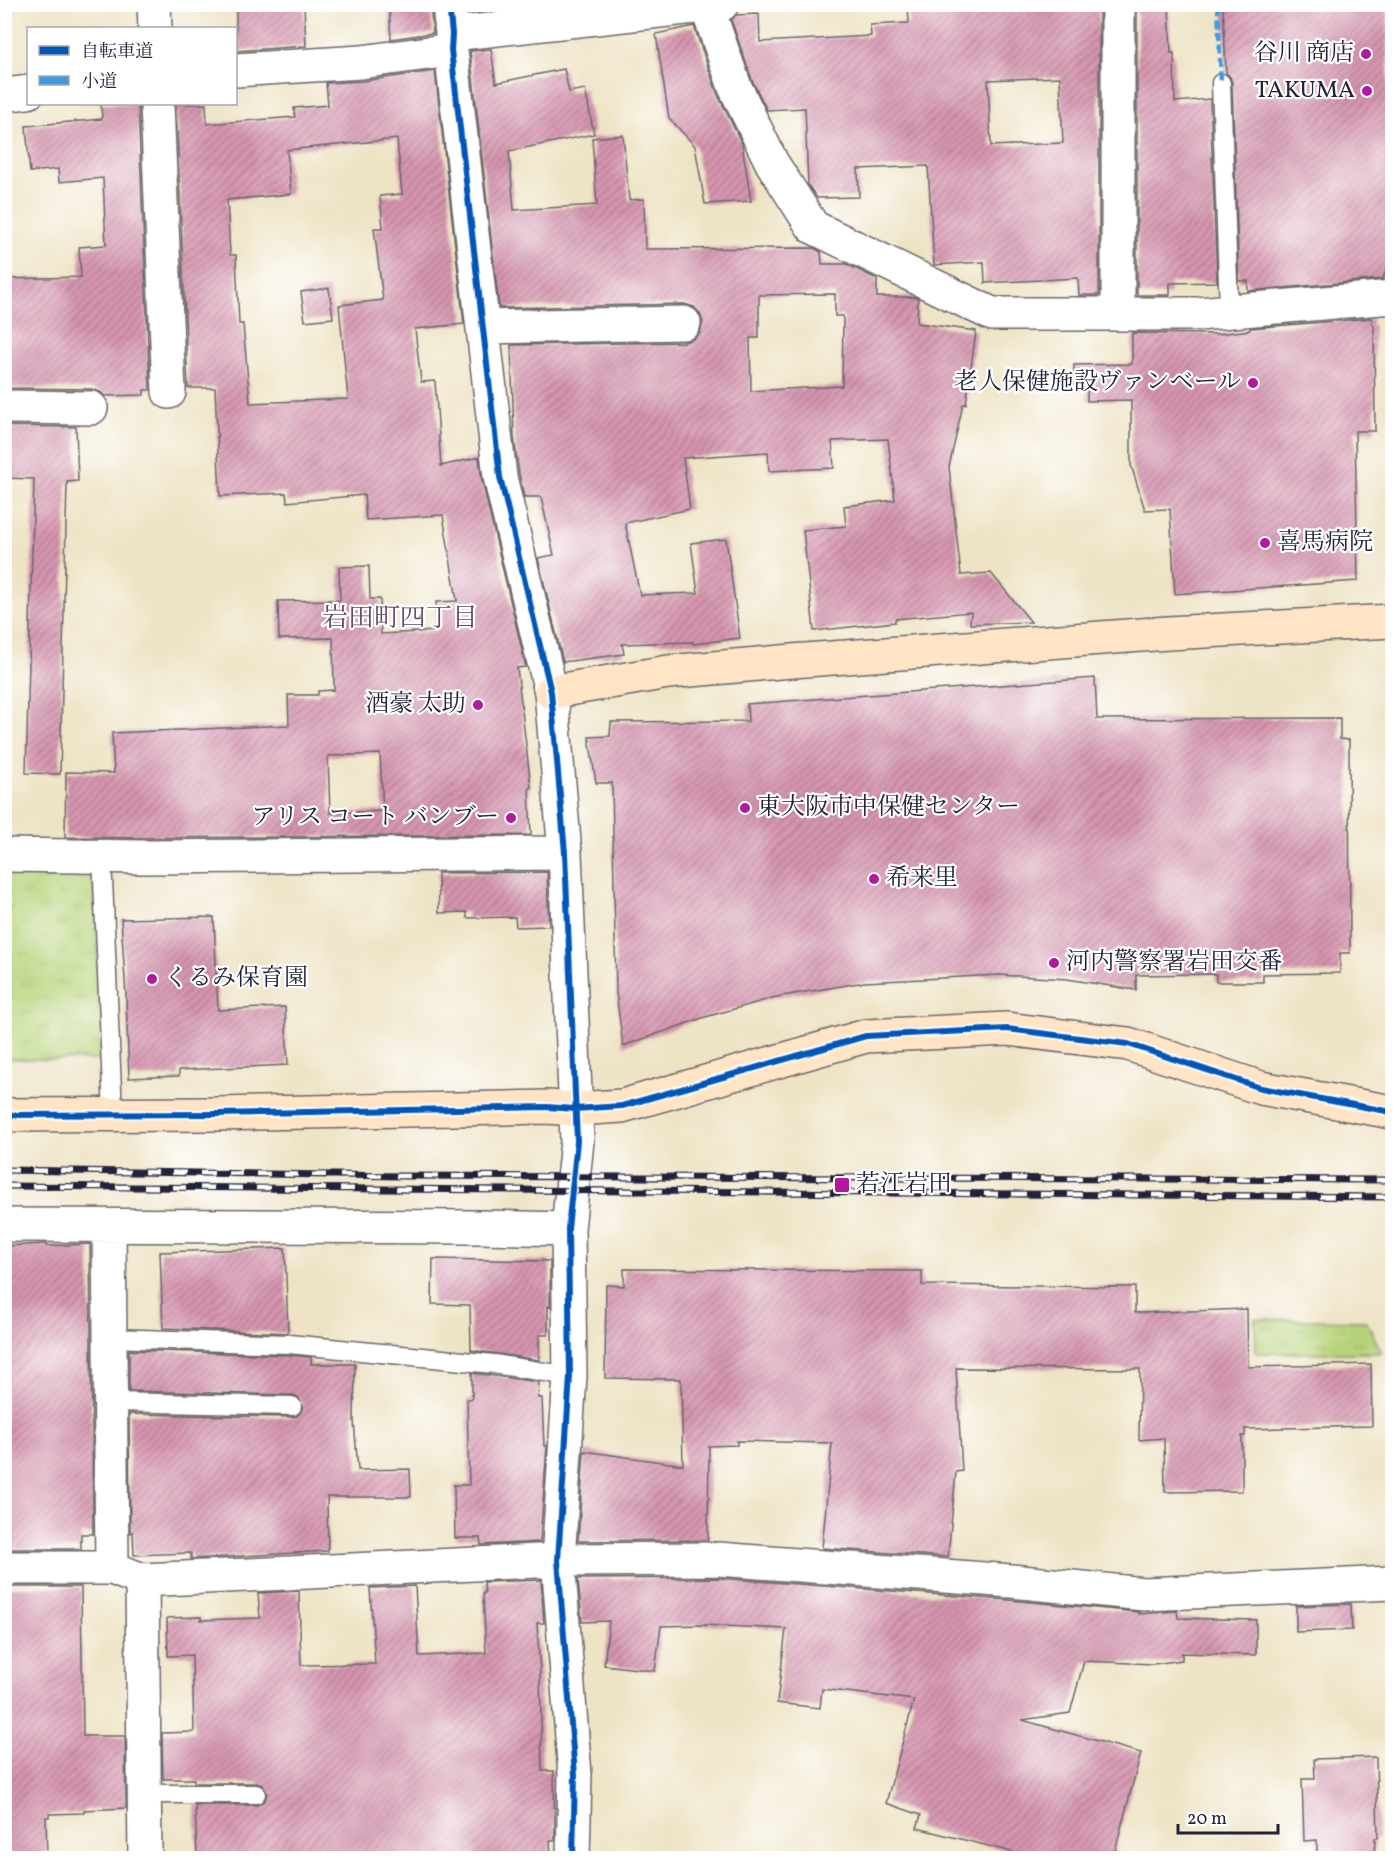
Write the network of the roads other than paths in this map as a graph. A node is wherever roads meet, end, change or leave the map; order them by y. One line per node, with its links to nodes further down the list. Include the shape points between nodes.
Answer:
1 (154, 4): 4 (street)
2 (1118, 4): 13 (street)
3 (712, 5): 5 (street); 13 (street, via 735,87 767,154 813,227 992,314)
4 (155, 27)
5 (451, 29): 6 (street, via 361,62); 15 (street)
6 (237, 70)
7 (1221, 83): 12 (lane)
8 (27, 92): 9 (street)
9 (4, 96)
10 (157, 105): 16 (street)
11 (1392, 297): 12 (street)
12 (1229, 311): 13 (street)
13 (1118, 314)
14 (684, 323): 15 (street)
15 (483, 327): 20 (street, via 500,477)
16 (169, 392)
17 (4, 407): 18 (street)
18 (91, 408)
19 (1392, 621): 20 (street, via 1168,633 769,663 668,672)
20 (551, 692): 21 (street)
21 (564, 853): 23 (street); 24 (street)
22 (4, 855): 23 (street)
23 (102, 856): 26 (lane)
24 (575, 1109): 25 (street, via 622,1106 866,1036 1007,1029 1128,1044 1260,1088); 26 (street); 30 (street, via 577,1141)
25 (1392, 1112)
26 (113, 1114): 27 (street)
27 (4, 1115)
28 (4, 1224): 29 (street)
29 (109, 1226): 30 (street); 31 (street)
30 (568, 1229): 32 (street)
31 (111, 1338): 32 (lane, via 289,1344 494,1364); 33 (street)
32 (570, 1376): 35 (street)
33 (111, 1402): 34 (lane); 37 (street)
34 (292, 1406)
35 (558, 1560): 37 (street); 38 (street, via 718,1559 1144,1594); 42 (street, via 575,1775)
36 (4, 1568): 37 (street)
37 (127, 1574): 39 (street)
38 (1392, 1583)
39 (144, 1794): 40 (lane); 41 (street)
40 (256, 1794)
41 (145, 1858)
42 (573, 1858)

